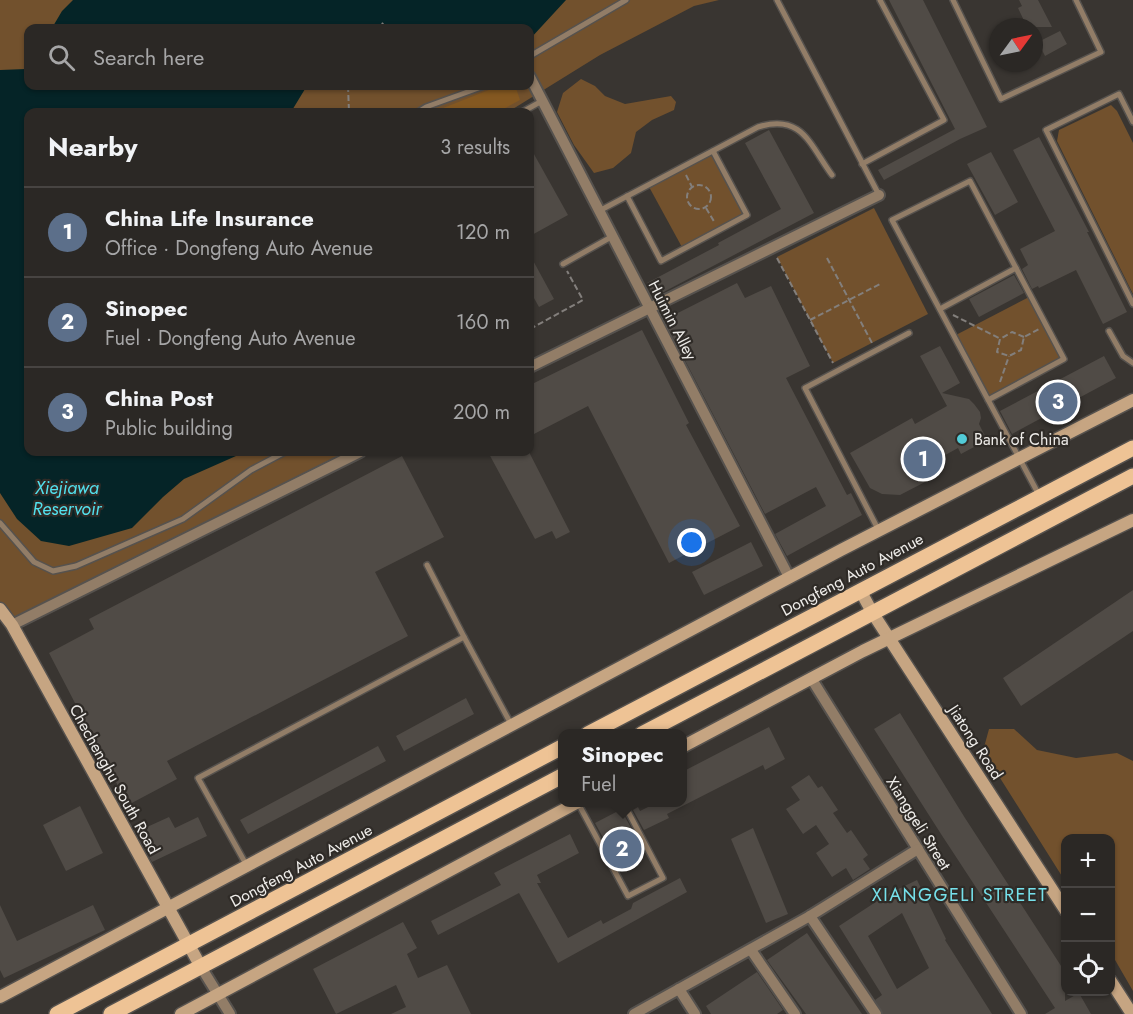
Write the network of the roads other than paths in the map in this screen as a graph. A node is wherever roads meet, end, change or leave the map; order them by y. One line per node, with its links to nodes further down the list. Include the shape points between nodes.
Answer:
1 (627, 0): 6 (lane)
2 (777, 0): 14 (lane)
3 (880, 0): 14 (lane, via 944,120)
4 (953, 0): 5 (lane, via 1001,99 1101,52)
5 (1076, 0)
6 (534, 54)
7 (534, 84): 9 (street, Huimin Alley)
8 (473, 90): 10 (lane)
9 (542, 101): 11 (lane); 18 (street, Huimin Alley)
10 (424, 108)
11 (529, 108)
12 (1133, 122): 22 (lane, via 1119,93 1046,130)
13 (713, 150): 15 (lane, via 758,127 786,123 801,131); 17 (lane); 17 (lane, via 747,215 719,230 661,261)
14 (862, 164): 16 (lane)
15 (832, 175)
16 (879, 195): 23 (street)
17 (627, 196): 18 (lane)
18 (599, 211): 19 (street, Huimin Alley)
19 (613, 236): 20 (lane); 23 (street, Huimin Alley)
20 (563, 264)
21 (1016, 268): 24 (lane); 24 (lane, via 970,181 892,220); 29 (lane, via 1064,359)
22 (1133, 304)
23 (650, 307): 28 (street); 41 (street, Huimin Alley)
24 (940, 309): 29 (lane)
25 (1109, 331): 27 (lane, via 1122,356)
26 (909, 333): 39 (lane, via 805,388)
27 (1133, 363)
28 (534, 365)
29 (988, 400): 34 (lane)
30 (1133, 400): 34 (street)
31 (1133, 448): 36 (main road, Dongfeng Auto Avenue)
32 (277, 456): 38 (lane, via 251,470 183,519 76,566 53,571 34,562)
33 (352, 456): 45 (street)
34 (1020, 459): 36 (lane); 39 (street)
35 (1133, 476): 44 (main road)
36 (1040, 496): 42 (main road, Dongfeng Auto Avenue)
37 (1133, 520): 47 (street)
38 (0, 523)
39 (879, 530): 41 (street)
40 (427, 565): 46 (lane)
41 (789, 577): 49 (street)
42 (860, 590): 44 (street, Jiatong Road); 50 (main road, Dongfeng Auto Avenue)
43 (0, 609): 45 (street, Chechenghu South Road)
44 (872, 612): 47 (street, Jiatong Road); 51 (main road)
45 (12, 625): 61 (street, Chechenghu South Road)
46 (464, 637): 49 (lane); 59 (lane, via 198,778)
47 (888, 638): 48 (street); 60 (street, Jiatong Road)
48 (811, 678): 52 (street); 58 (street, Xianggeli Street)
49 (511, 725): 59 (street)
50 (597, 729)
51 (651, 729)
52 (687, 744)
53 (558, 749): 63 (main road, Dongfeng Auto Avenue)
54 (558, 778): 65 (main road)
55 (570, 807): 68 (street)
56 (580, 807): 57 (lane, via 628,896 663,878)
57 (626, 807)
58 (918, 849): 62 (street); 79 (street, Xianggeli Street)
59 (247, 866): 61 (street)
60 (1061, 905)
61 (167, 908): 63 (street, Chechenghu South Road); 69 (street)
62 (810, 916): 64 (street); 78 (street)
63 (189, 945): 65 (street, Chechenghu South Road); 71 (main road, Dongfeng Auto Avenue)
64 (751, 950): 67 (street); 77 (street)
65 (201, 967): 68 (street); 72 (main road)
66 (1115, 988): 80 (street)
67 (679, 989): 70 (street); 76 (street)
68 (217, 995): 73 (street); 74 (street)
69 (0, 998)
70 (648, 1011): 75 (street)
71 (57, 1014)
72 (111, 1014)
73 (182, 1014)
74 (230, 1014)
75 (634, 1014)
76 (695, 1014)
77 (795, 1014)
78 (876, 1014)
79 (1021, 1014)
80 (1132, 1014)

